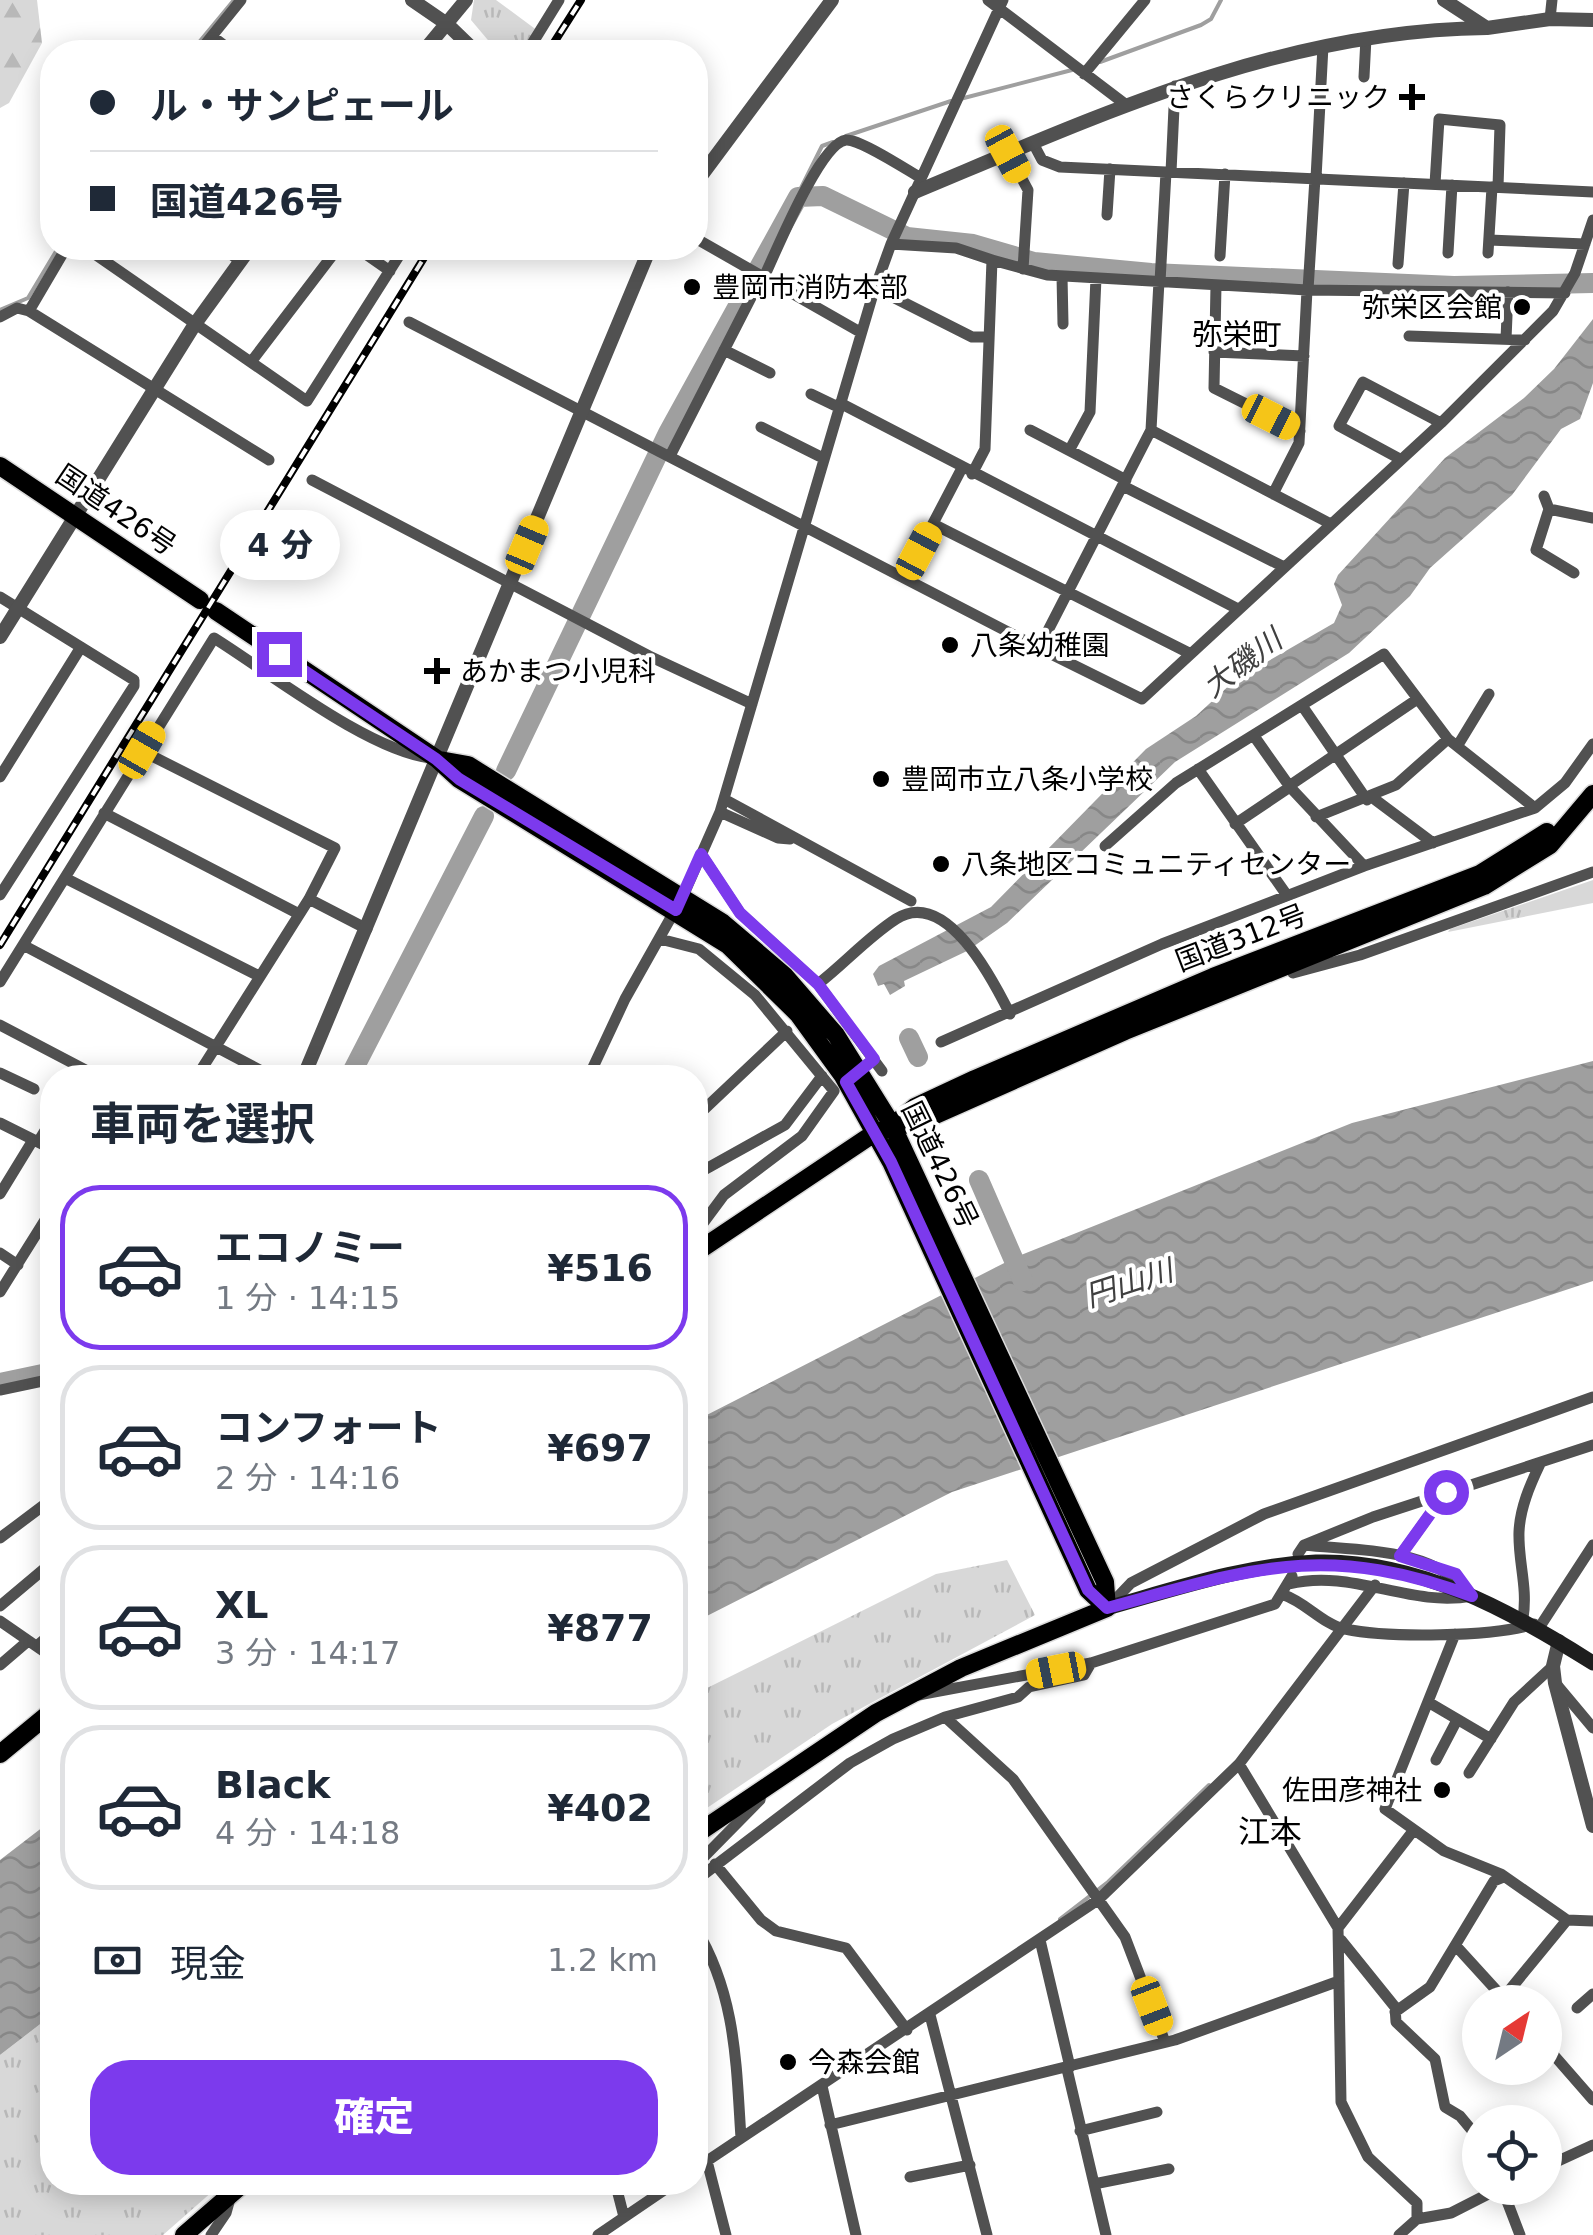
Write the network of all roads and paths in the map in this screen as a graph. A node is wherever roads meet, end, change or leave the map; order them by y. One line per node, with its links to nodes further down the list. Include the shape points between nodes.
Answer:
1 (241, 0): 15 (street)
2 (412, 0): 13 (street)
3 (466, 0): 13 (street)
4 (559, 0): 21 (street)
5 (832, 0): 29 (street)
6 (988, 0): 10 (street)
7 (1145, 0): 23 (street)
8 (1444, 0): 14 (street)
9 (1552, 0): 11 (street)
10 (1001, 4): 23 (street); 37 (street)
11 (1550, 19): 12 (street); 14 (street)
12 (1593, 20)
13 (447, 24): 19 (street); 20 (street)
14 (1487, 28): 16 (street)
15 (212, 36): 17 (street); 18 (street)
16 (1366, 38): 22 (street); 24 (street)
17 (209, 40)
18 (217, 40)
19 (434, 40)
20 (464, 40)
21 (534, 40)
22 (1323, 46): 25 (street); 33 (street)
23 (1084, 74): 26 (street)
24 (1364, 77)
25 (1175, 86): 26 (street); 31 (street)
26 (1125, 104): 27 (street)
27 (1033, 143): 28 (street); 30 (street, via 1048,165)
28 (1008, 154): 37 (street); 55 (street, via 1028,190)
29 (708, 167)
30 (1110, 169): 31 (street); 40 (street)
31 (1168, 172): 32 (street); 60 (street)
32 (1225, 174): 33 (street); 46 (street)
33 (1315, 178): 34 (street); 62 (street)
34 (1404, 182): 35 (street); 56 (street)
35 (1434, 184): 36 (street); 38 (street, via 1439,118 1500,125)
36 (1452, 185): 38 (street); 45 (street)
37 (918, 186): 42 (street); 58 (street, via 847,140 826,154)
38 (1495, 187): 39 (street); 43 (street, via 1488,247)
39 (1593, 192)
40 (1108, 215)
41 (1593, 220): 43 (street)
42 (891, 244): 54 (street, via 956,248); 64 (street)
43 (1586, 244): 66 (street)
44 (708, 245): 58 (street)
45 (1448, 253)
46 (1220, 256)
47 (59, 260): 67 (street)
48 (103, 260): 70 (street)
49 (239, 260): 70 (street)
50 (329, 260): 80 (street)
51 (375, 260): 57 (street)
52 (397, 260): 57 (street)
53 (645, 260): 85 (street)
54 (992, 260): 55 (street); 74 (street)
55 (1023, 263): 59 (street)
56 (1398, 264)
57 (390, 271): 80 (street, via 307,400)
58 (763, 276): 72 (street); 77 (street)
59 (1062, 276): 61 (street); 71 (street)
60 (1160, 277): 61 (street); 63 (street); 89 (street)
61 (1096, 278): 91 (street, via 1090,412)
62 (1309, 284): 63 (street); 65 (street); 79 (street)
63 (1216, 285): 78 (street)
64 (875, 288): 72 (street); 74 (street, via 972,337)
65 (1508, 292): 66 (street); 75 (street)
66 (1565, 293): 76 (street)
67 (29, 311): 68 (street, via 16,308); 82 (street)
68 (0, 318)
69 (409, 322): 85 (street)
70 (196, 324): 80 (street); 82 (street)
71 (1063, 324)
72 (860, 332): 84 (street)
73 (1409, 336): 75 (street)
74 (989, 337): 97 (street, via 985,449)
75 (1506, 339): 76 (street)
76 (1525, 340): 86 (street)
77 (724, 350): 81 (street); 92 (street)
78 (1214, 352): 79 (street); 90 (street, via 1214,388)
79 (1304, 356): 90 (street)
80 (251, 362)
81 (770, 373)
82 (155, 388): 95 (street); 103 (street)
83 (811, 394): 84 (street)
84 (839, 405): 93 (street); 97 (street)
85 (584, 410): 92 (street); 112 (street)
86 (1441, 423): 94 (street); 94 (street, via 1363,382 1339,426)
87 (761, 427): 93 (street)
88 (1030, 430): 91 (street)
89 (1152, 430): 99 (street); 100 (street)
90 (1300, 431): 100 (street)
91 (1070, 449): 99 (street)
92 (671, 454): 106 (street)
93 (824, 458): 106 (street)
94 (1400, 459): 105 (street)
95 (269, 460)
96 (0, 466): 103 (highway, 国道426号)
97 (967, 471): 107 (street); 108 (street)
98 (312, 480): 112 (street)
99 (1124, 483): 108 (street); 109 (street)
100 (1273, 494): 105 (street)
101 (1544, 496): 102 (street)
102 (1549, 509): 104 (street); 110 (street, via 1536,550)
103 (77, 516): 115 (highway, 国道426号); 116 (street)
104 (1593, 518)
105 (1330, 523): 109 (street)
106 (804, 524): 111 (street); 125 (street)
107 (933, 524): 111 (street); 113 (street)
108 (1096, 540): 113 (street); 117 (street)
109 (1282, 566): 117 (street)
110 (1574, 573)
111 (905, 577): 121 (street)
112 (512, 582): 125 (street); 132 (street)
113 (1068, 592): 121 (street); 122 (street)
114 (0, 597): 116 (street)
115 (200, 600)
116 (18, 608): 119 (street); 120 (street)
117 (1236, 608): 122 (street)
118 (216, 612): 132 (highway, 国道426号)
119 (0, 638)
120 (81, 647): 134 (street); 151 (street, via 134,686)
121 (1039, 648): 122 (street, via 1142,699)
122 (1189, 653)
123 (1489, 694): 128 (street)
124 (1416, 700): 126 (street, via 1384,654); 128 (street); 131 (street)
125 (752, 704): 139 (street)
126 (1303, 706): 127 (street); 131 (street)
127 (1254, 736): 133 (street); 136 (street)
128 (1453, 742): 138 (street); 140 (street)
129 (1593, 744): 140 (street, via 1565,783)
130 (142, 750): 132 (street, via 214,638 378,741); 141 (street); 152 (street, via 335,848)
131 (1335, 755): 136 (street); 138 (street)
132 (436, 759): 154 (highway, 国道426号, via 468,765); 156 (street)
133 (1198, 769): 143 (street); 145 (street)
134 (0, 777)
135 (1593, 780): 180 (highway, 国道312号, via 1544,835 1480,874 1194,985 960,1086)
136 (1289, 787): 142 (street); 143 (street)
137 (1593, 794): 180 (highway, 国道312号, via 1550,845 1484,886 924,1120)
138 (1370, 799): 142 (street); 144 (street)
139 (722, 806): 146 (street); 153 (street)
140 (1534, 808): 144 (street)
141 (104, 813): 149 (street); 155 (street)
142 (1316, 818): 147 (street)
143 (1235, 824): 150 (street)
144 (1434, 843): 147 (street)
145 (1105, 846)
146 (701, 854): 154 (street); 162 (street, via 740,913)
147 (1364, 866): 150 (street)
148 (1593, 872): 159 (street)
149 (65, 878): 158 (street); 160 (street)
150 (1286, 894): 163 (street)
151 (0, 895)
152 (308, 899): 155 (street); 156 (street)
153 (911, 901)
154 (679, 903): 157 (street); 176 (highway, 国道426号, via 784,975)
155 (299, 914): 160 (street)
156 (367, 929): 171 (street)
157 (660, 939): 165 (street, via 699,949 717,962); 172 (street)
158 (23, 945): 161 (street); 167 (street)
159 (1292, 973)
160 (259, 976): 167 (street)
161 (0, 982)
162 (818, 984): 163 (street, via 899,916 946,922 976,954); 176 (street)
163 (1010, 1014): 166 (street)
164 (0, 1025): 168 (street)
165 (787, 1031): 175 (street); 178 (street)
166 (941, 1042)
167 (217, 1044): 169 (street); 170 (street)
168 (68, 1065)
169 (204, 1065)
170 (253, 1065)
171 (309, 1065)
172 (594, 1065)
173 (882, 1071): 176 (street)
174 (0, 1073): 177 (street)
175 (822, 1076): 176 (street); 184 (street, via 785,1124)
176 (854, 1076): 180 (highway, 国道426号); 186 (street, via 802,1136 724,1195)
177 (34, 1089)
178 (708, 1106)
179 (0, 1123): 182 (street)
180 (884, 1129): 188 (highway, 国道312号); 207 (highway, 国道426号)
181 (40, 1136): 182 (street)
182 (36, 1141): 183 (street); 185 (street)
183 (40, 1143)
184 (708, 1168)
185 (0, 1194)
186 (708, 1217)
187 (40, 1229): 190 (street)
188 (708, 1244)
189 (0, 1253): 190 (street)
190 (18, 1265): 191 (street)
191 (0, 1292)
192 (40, 1382): 193 (street)
193 (0, 1390)
194 (1593, 1397): 207 (street, via 1264,1514 1131,1583)
195 (1593, 1445): 196 (street)
196 (1540, 1464): 197 (street); 209 (street, via 1519,1530)
197 (1446, 1492): 201 (street); 201 (street, via 1301,1550)
198 (40, 1508): 199 (street)
199 (0, 1538)
200 (1593, 1546): 209 (street)
201 (1400, 1556): 205 (street, via 1456,1574)
202 (40, 1572): 206 (street)
203 (1288, 1585): 204 (street, via 1315,1578); 210 (street); 216 (street, via 1274,1604)
204 (1375, 1585): 205 (street, via 1448,1600); 210 (street)
205 (1472, 1596): 207 (main road, via 1384,1570 1318,1562 1234,1574); 209 (main road)
206 (0, 1606)
207 (1107, 1608): 221 (highway, via 961,1668)
208 (0, 1620): 214 (street)
209 (1532, 1623): 211 (street); 213 (main road)
210 (1342, 1629): 211 (street); 230 (street)
211 (1455, 1634): 222 (street)
212 (40, 1639): 214 (street)
213 (1559, 1642): 217 (main road); 219 (street)
214 (32, 1643): 215 (street); 218 (street)
215 (40, 1648)
216 (1091, 1663): 221 (street); 223 (street, via 1084,1675)
217 (1593, 1663)
218 (0, 1665)
219 (1553, 1666): 220 (street); 227 (street, via 1514,1702)
220 (1555, 1683): 226 (street); 234 (street)
221 (914, 1696): 232 (highway, via 876,1713)
222 (1428, 1702): 224 (street); 235 (street, via 1385,1808)
223 (945, 1716): 237 (street, via 850,1762); 240 (street, via 1013,1779)
224 (1457, 1720): 227 (street); 229 (street)
225 (40, 1721): 228 (highway)
226 (1593, 1728)
227 (1491, 1739): 231 (street)
228 (0, 1754)
229 (1436, 1760)
230 (1239, 1764): 240 (street); 243 (street)
231 (1469, 1773)
232 (762, 1788): 233 (highway); 236 (street, via 760,1800)
233 (708, 1826)
234 (1593, 1826)
235 (1413, 1831): 239 (street); 243 (street)
236 (708, 1853)
237 (715, 1864): 238 (street); 254 (street, via 776,1931 846,1948)
238 (708, 1870)
239 (1504, 1877): 241 (street); 245 (street, via 1494,1882)
240 (1098, 1900): 244 (street); 255 (street, via 1125,1937)
241 (1566, 1920): 242 (street); 249 (street)
242 (1593, 1920)
243 (1340, 1934): 247 (street); 252 (street)
244 (1040, 1940): 253 (street); 257 (street)
245 (1456, 1946): 248 (street); 252 (street, via 1430,1986)
246 (708, 1953): 265 (street, via 736,2038)
247 (1339, 1981): 255 (street); 281 (street, via 1341,2102 1368,2156 1417,2203)
248 (1491, 1985)
249 (1516, 1985)
250 (1593, 1994): 251 (street)
251 (1578, 2008)
252 (1395, 2012): 262 (street, via 1410,2040 1435,2060 1445,2107)
253 (930, 2015): 254 (street); 259 (street)
254 (907, 2030): 258 (street)
255 (1165, 2042): 257 (street)
256 (1562, 2064): 260 (street)
257 (1069, 2068): 259 (street); 264 (street)
258 (822, 2086): 263 (street); 265 (street)
259 (953, 2097): 263 (street); 270 (street)
260 (1593, 2100)
261 (1158, 2112): 264 (street)
262 (1462, 2118)
263 (830, 2126): 286 (street)
264 (1080, 2130): 273 (street)
265 (741, 2138): 268 (street)
266 (1593, 2145): 267 (street)
267 (1562, 2159)
268 (708, 2160)
269 (708, 2165): 285 (street)
270 (970, 2165): 272 (street); 287 (street)
271 (1169, 2169): 273 (street)
272 (910, 2178)
273 (1094, 2184): 288 (street)
274 (230, 2195): 282 (highway)
275 (235, 2195): 283 (street)
276 (619, 2195): 280 (street)
277 (657, 2195): 280 (street)
278 (1467, 2205): 281 (street)
279 (1508, 2205): 290 (street)
280 (624, 2217): 284 (street)
281 (1417, 2219): 289 (street)
282 (184, 2235)
283 (211, 2235)
284 (598, 2235)
285 (726, 2235)
286 (856, 2235)
287 (987, 2235)
288 (1106, 2235)
289 (1399, 2235)
290 (1520, 2235)

